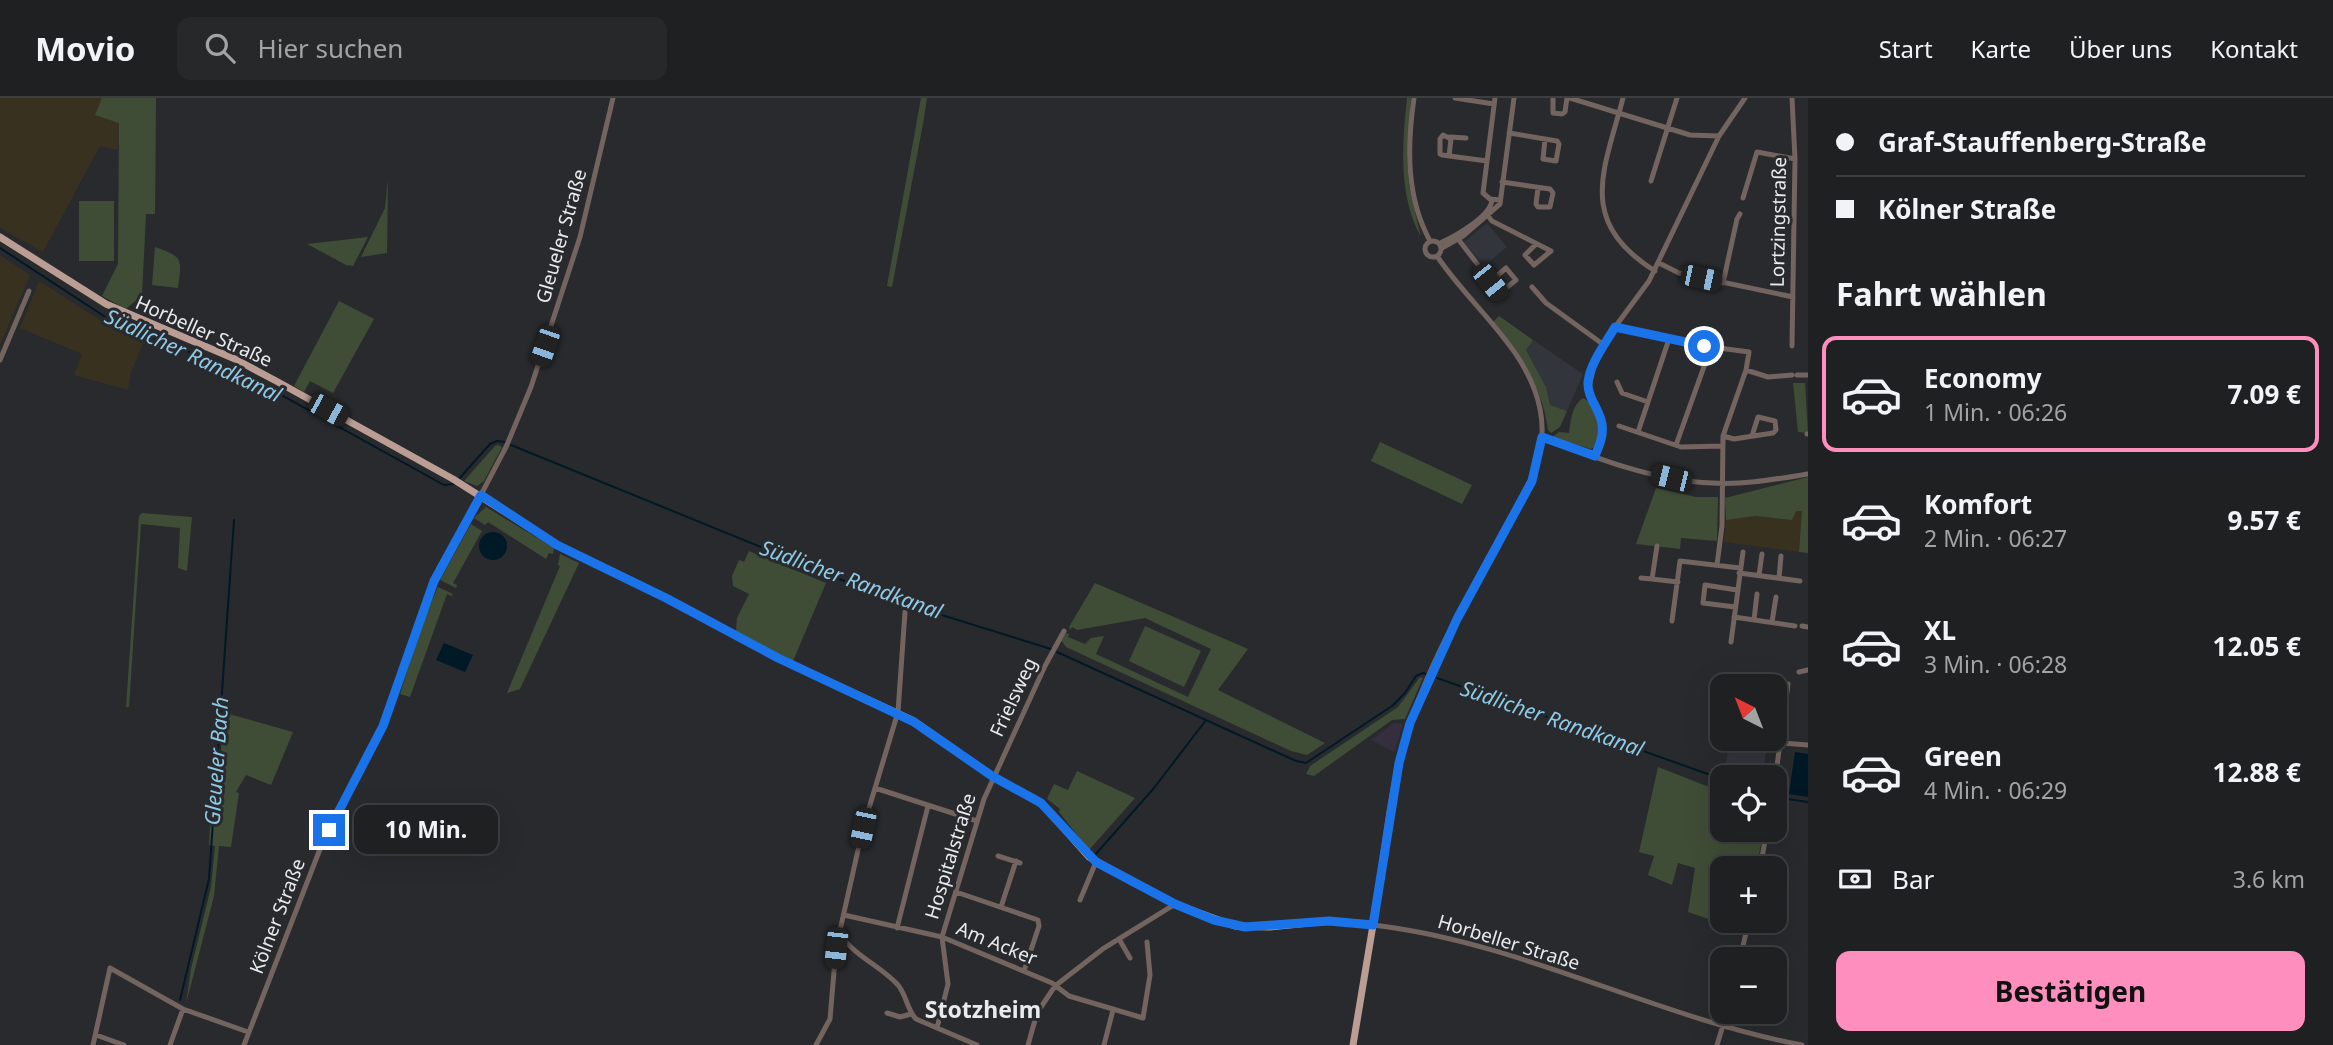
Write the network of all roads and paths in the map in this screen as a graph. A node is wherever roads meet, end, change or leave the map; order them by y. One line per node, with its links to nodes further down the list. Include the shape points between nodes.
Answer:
1 (614, 98): 64 (street, Gleueler Straße, via 578,246 531,387)
2 (1455, 98): 12 (street)
3 (1485, 98): 12 (street)
4 (1514, 98): 15 (street)
5 (1553, 98): 6 (street, via 1553,113 1562,114)
6 (1568, 98): 13 (street)
7 (1623, 98): 13 (street)
8 (1677, 98): 14 (street)
9 (1745, 98): 16 (street)
10 (1792, 98): 21 (street, Lortzingstraße)
11 (1415, 99): 33 (street, via 1409,145 1411,180)
12 (1495, 100): 22 (street)
13 (1618, 115): 14 (street); 38 (street, via 1602,172 1604,208 1619,240)
14 (1666, 128): 16 (street); 23 (street)
15 (1509, 134): 19 (street); 24 (street)
16 (1719, 136): 37 (street)
17 (1450, 137): 18 (street); 20 (street); 20 (street, via 1442,137 1439,152)
18 (1466, 138)
19 (1545, 139): 19 (street, via 1559,142 1554,162 1542,158)
20 (1448, 156): 22 (street)
21 (1795, 159): 26 (street, via 1757,149); 43 (street, Lortzingstraße)
22 (1487, 161): 27 (street, via 1483,193)
23 (1651, 181)
24 (1502, 182): 25 (street); 28 (street)
25 (1538, 188)
26 (1743, 198)
27 (1492, 199): 28 (street); 35 (street, via 1490,209)
28 (1500, 200): 30 (street)
29 (1741, 214): 40 (street)
30 (1488, 216): 32 (street); 34 (street)
31 (0, 237): 64 (main road, Horbeller Straße, via 106,304 240,361)
32 (1458, 239): 35 (street); 39 (street)
33 (1430, 241): 35 (street); 36 (street, via 1425,252)
34 (1536, 244): 34 (street, via 1551,251 1534,265 1525,255)
35 (1441, 246): 36 (street)
36 (1437, 256): 58 (street, via 1529,376 1540,407)
37 (1659, 263): 38 (street); 40 (street, via 1679,273)
38 (1655, 271): 44 (street)
39 (1490, 282): 39 (street, via 1500,293 1516,280 1506,268)
40 (1723, 283): 43 (street)
41 (1532, 287): 46 (street, via 1546,303)
42 (29, 291): 49 (street)
43 (1793, 297): 47 (street, Lortzingstraße)
44 (1615, 327): 45 (street); 46 (street)
45 (1669, 339): 48 (street); 53 (street)
46 (1604, 345): 61 (street, via 1588,382 1602,423)
47 (1792, 346)
48 (1711, 347): 50 (street, via 1747,351); 59 (street)
49 (0, 360)
50 (1746, 370): 51 (street, via 1768,377); 56 (street)
51 (1808, 375)
52 (1617, 382): 53 (street, via 1622,393)
53 (1648, 402): 55 (street)
54 (1619, 426): 55 (street)
55 (1638, 432): 59 (street)
56 (1723, 436): 57 (street); 60 (street)
57 (1752, 436): 57 (street, via 1773,433 1775,421 1758,417)
58 (1542, 437): 61 (street); 107 (street, via 1532,481 1432,671 1399,758)
59 (1676, 445): 60 (street)
60 (1722, 446): 63 (street)
61 (1595, 456): 63 (street, via 1671,478)
62 (1808, 474): 63 (street)
63 (1722, 484): 69 (street)
64 (481, 495): 93 (main road, Horbeller Straße, via 557,545 778,658); 125 (street, Kölner Straße, via 427,598 383,726 326,837)
65 (1657, 546): 74 (street)
66 (1743, 551): 70 (street)
67 (1762, 554): 71 (street)
68 (1781, 556): 73 (street)
69 (1717, 565): 70 (street); 76 (street, via 1680,561)
70 (1740, 570): 71 (street); 77 (street)
71 (1759, 575): 73 (street)
72 (1641, 578): 74 (street)
73 (1779, 578): 75 (street)
74 (1653, 579): 76 (street)
75 (1800, 581)
76 (1678, 582): 84 (street)
77 (1737, 590): 80 (street); 80 (street, via 1705,585 1703,603)
78 (1757, 594): 83 (street)
79 (1776, 597): 85 (street)
80 (1735, 607): 82 (street)
81 (905, 612): 93 (street)
82 (1734, 617): 83 (street); 88 (street)
83 (1754, 620): 85 (street)
84 (1672, 621)
85 (1772, 622): 86 (street)
86 (1795, 626)
87 (1064, 631): 96 (street, Frielsweg)
88 (1731, 642)
89 (1808, 670): 90 (street)
90 (1798, 672)
91 (1788, 684): 92 (street)
92 (1787, 694)
93 (898, 712): 96 (main road, Horbeller Straße); 97 (street)
94 (1787, 743): 95 (street)
95 (1808, 745)
96 (992, 776): 99 (street, Hospitalstraße); 101 (main road, Horbeller Straße, via 1041,803)
97 (875, 788): 98 (street); 106 (street)
98 (928, 806): 99 (street); 108 (street)
99 (977, 821): 102 (street, Hospitalstraße)
100 (999, 856): 105 (street, via 1018,862)
101 (1096, 862): 103 (street); 104 (main road, Horbeller Straße)
102 (956, 892): 105 (street); 110 (street, Hospitalstraße)
103 (1080, 900)
104 (1175, 904): 107 (main road, Horbeller Straße, via 1245,927 1329,921); 111 (street)
105 (1001, 906): 116 (street, via 1039,923)
106 (844, 915): 108 (street, Am Acker); 109 (street)
107 (1373, 925): 123 (street, Horbeller Straße, via 1457,940); 135 (main road)
108 (897, 928): 110 (street, Am Acker)
109 (840, 934): 113 (street); 114 (street)
110 (942, 937): 116 (street, Am Acker); 124 (street, Hospitalstraße, via 947,984)
111 (1119, 939): 115 (street); 117 (street)
112 (1147, 942): 119 (street, Am Acker, via 1150,975 1143,1018)
113 (849, 947): 114 (street); 121 (street, via 898,985)
114 (836, 948): 127 (street, via 831,1014)
115 (1130, 958)
116 (1024, 971): 117 (street, Am Acker)
117 (1055, 986): 119 (street, Am Acker, via 1069,996); 133 (street, via 1037,1013)
118 (183, 1009): 125 (street); 126 (street, via 110,968); 130 (street)
119 (1113, 1010): 134 (street)
120 (887, 1013): 121 (street)
121 (911, 1014): 124 (street)
122 (1723, 1024): 123 (street)
123 (1722, 1027): 136 (street); 137 (street, Horbeller Straße)
124 (937, 1028): 132 (street)
125 (248, 1032): 131 (street, Kölner Straße)
126 (96, 1035): 128 (street); 129 (street)
127 (819, 1044)
128 (93, 1045)
129 (124, 1045)
130 (170, 1045)
131 (244, 1045)
132 (977, 1045)
133 (1028, 1045)
134 (1104, 1045)
135 (1353, 1045)
136 (1717, 1045)
137 (1802, 1045)

